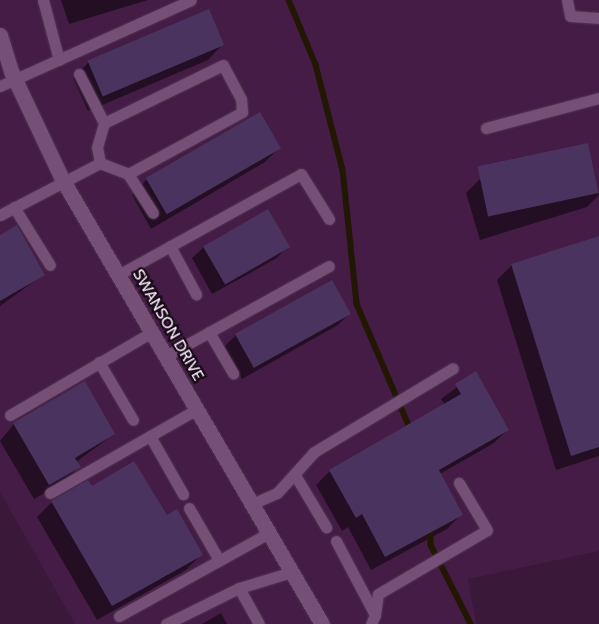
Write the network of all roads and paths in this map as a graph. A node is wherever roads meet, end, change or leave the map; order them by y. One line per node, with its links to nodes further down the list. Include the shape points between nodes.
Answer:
1 (43, 0): 6 (lane)
2 (191, 0): 6 (lane)
3 (567, 0): 4 (lane, via 570,16)
4 (599, 18)
5 (0, 35): 8 (street, SWANSON DRIVE)
6 (59, 60): 8 (lane)
7 (79, 74): 11 (lane)
8 (15, 79): 9 (lane); 15 (street, SWANSON DRIVE)
9 (0, 86)
10 (599, 98): 12 (lane)
11 (104, 123): 13 (lane, via 97,148); 14 (lane, via 224,65 241,99 242,112)
12 (486, 128)
13 (100, 163): 14 (lane); 15 (lane)
14 (128, 174): 17 (lane)
15 (62, 178): 16 (lane); 23 (street, SWANSON DRIVE)
16 (14, 206): 18 (lane); 21 (lane)
17 (154, 213)
18 (0, 215)
19 (329, 219): 20 (lane, via 301,174)
20 (170, 246): 23 (lane); 24 (lane)
21 (50, 265)
22 (329, 266): 26 (lane)
23 (118, 275): 25 (street, SWANSON DRIVE)
24 (196, 294)
25 (152, 332): 27 (street, SWANSON DRIVE); 28 (lane)
26 (209, 332): 27 (lane); 30 (lane)
27 (166, 356): 31 (street, SWANSON DRIVE)
28 (99, 362): 32 (lane); 33 (lane)
29 (452, 368): 35 (lane, via 314,452)
30 (233, 373)
31 (197, 409): 34 (lane); 39 (street, SWANSON DRIVE)
32 (10, 415)
33 (133, 420)
34 (150, 436): 37 (lane); 38 (lane)
35 (295, 475): 39 (lane, via 277,492); 41 (lane)
36 (459, 483): 48 (lane, via 487,530 378,594)
37 (50, 493)
38 (183, 494)
39 (252, 504): 42 (street, SWANSON DRIVE)
40 (189, 508): 44 (lane)
41 (326, 527)
42 (269, 533): 44 (lane); 45 (street, SWANSON DRIVE)
43 (336, 541): 48 (lane)
44 (220, 560): 47 (lane)
45 (292, 572): 46 (lane); 51 (street, SWANSON DRIVE)
46 (240, 588): 49 (lane); 50 (lane)
47 (119, 616)
48 (373, 619)
49 (166, 624)
50 (259, 624)
51 (322, 624)

